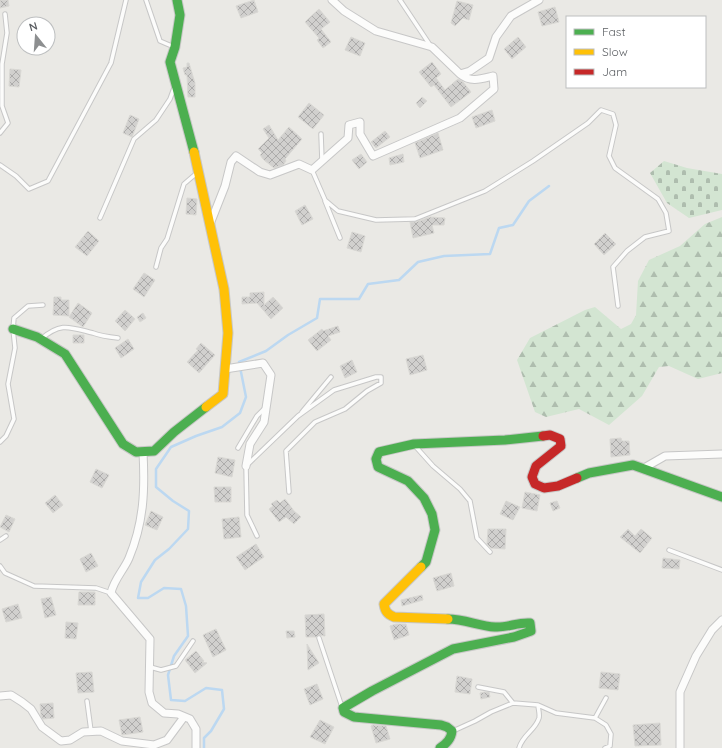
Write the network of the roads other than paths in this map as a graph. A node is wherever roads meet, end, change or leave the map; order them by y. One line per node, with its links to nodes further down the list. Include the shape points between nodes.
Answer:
1 (126, 0): 15 (lane, via 111,63 48,181 29,189)
2 (146, 0): 8 (lane, via 160,41)
3 (178, 0): 8 (street, via 180,16)
4 (332, 0): 9 (street, via 344,11 376,31)
5 (400, 0): 9 (lane)
6 (539, 0): 10 (street, via 511,16 496,37 488,58 470,71)
7 (5, 14): 12 (lane, via 7,32 2,64 2,106 8,123)
8 (175, 47): 11 (street, via 170,62)
9 (432, 48): 10 (street)
10 (460, 74): 14 (street, via 472,80 494,76 494,89 460,118 373,156 360,134 360,122 349,126 348,138)
11 (176, 83): 17 (street); 19 (lane, via 170,99 156,120 134,139)
12 (0, 132)
13 (321, 134): 14 (lane)
14 (322, 161): 16 (street)
15 (0, 165)
16 (312, 170): 18 (lane); 20 (street, via 299,164 270,175 260,172 236,156 231,162 225,186)
17 (199, 171): 20 (street); 22 (lane, via 184,184)
18 (325, 200): 21 (lane); 24 (lane, via 338,211 376,220 415,219 484,192 533,161 601,110 613,114 616,125 609,156 615,168 658,199 666,213 669,231 645,237 627,251 613,267)
19 (100, 218)
20 (210, 224): 28 (street, via 224,296 228,333)
21 (340, 238)
22 (156, 267)
23 (43, 305): 25 (lane, via 28,306 14,318)
24 (618, 306)
25 (13, 329): 27 (street); 32 (lane, via 15,348 8,384 14,419 6,436)
26 (118, 338): 27 (lane, via 68,326 52,330)
27 (40, 339): 35 (street, via 65,354 124,444 136,452)
28 (225, 370): 30 (street, via 263,363 271,376); 35 (street, via 223,394 154,451)
29 (331, 377): 31 (lane)
30 (266, 406): 34 (lane); 37 (street, via 264,422 250,444)
31 (298, 416): 37 (lane); 39 (lane, via 334,390 376,376 381,377 381,383 345,409 315,422 286,451)
32 (0, 442)
33 (414, 444): 38 (street, via 505,440 550,435 560,440 560,446 536,466 532,477 535,484 544,488 558,486 589,473 633,465); 45 (lane, via 470,502 477,538); 59 (street, via 379,452 376,458 378,467 408,481 424,498 432,514 435,530 426,562 384,604 385,610 394,617 452,619 496,627 526,622 530,623 531,631 514,637 453,649)
34 (238, 448)
35 (143, 452): 48 (street, via 145,488 140,526 129,559 112,585)
36 (722, 454): 38 (street, via 665,456)
37 (246, 466): 42 (lane, via 247,515)
38 (644, 468): 40 (street)
39 (289, 492)
40 (722, 497)
41 (6, 536): 43 (lane)
42 (257, 536)
43 (0, 540)
44 (669, 550): 47 (lane)
45 (490, 552)
46 (0, 566): 48 (lane, via 4,573 34,586 96,588)
47 (722, 570)
48 (111, 592): 52 (street, via 150,639)
49 (722, 620): 70 (street, via 712,630 696,656 680,692)
50 (319, 638): 59 (lane)
51 (194, 641): 52 (lane, via 176,666 161,670)
52 (150, 667): 60 (street, via 149,692 152,703 164,713)
53 (478, 687): 57 (lane, via 504,692)
54 (0, 696): 63 (street, via 11,695 22,702 31,709 42,727 61,741 70,740 83,732)
55 (606, 698): 61 (lane)
56 (87, 701): 63 (lane)
57 (513, 703): 58 (lane); 62 (lane)
58 (538, 704): 61 (lane, via 556,713); 68 (lane, via 539,717 533,728 521,740)
59 (342, 708): 62 (street, via 354,717 441,725)
60 (184, 717): 64 (street); 66 (street, via 190,719 196,729)
61 (595, 718): 69 (lane, via 606,725 611,734 610,746)
62 (452, 731): 67 (street, via 451,740)
63 (91, 732): 64 (street, via 101,731 122,741 154,745)
64 (167, 740): 65 (lane)
65 (165, 748)
66 (196, 748)
67 (440, 748)
68 (519, 748)
69 (605, 748)
70 (680, 748)

